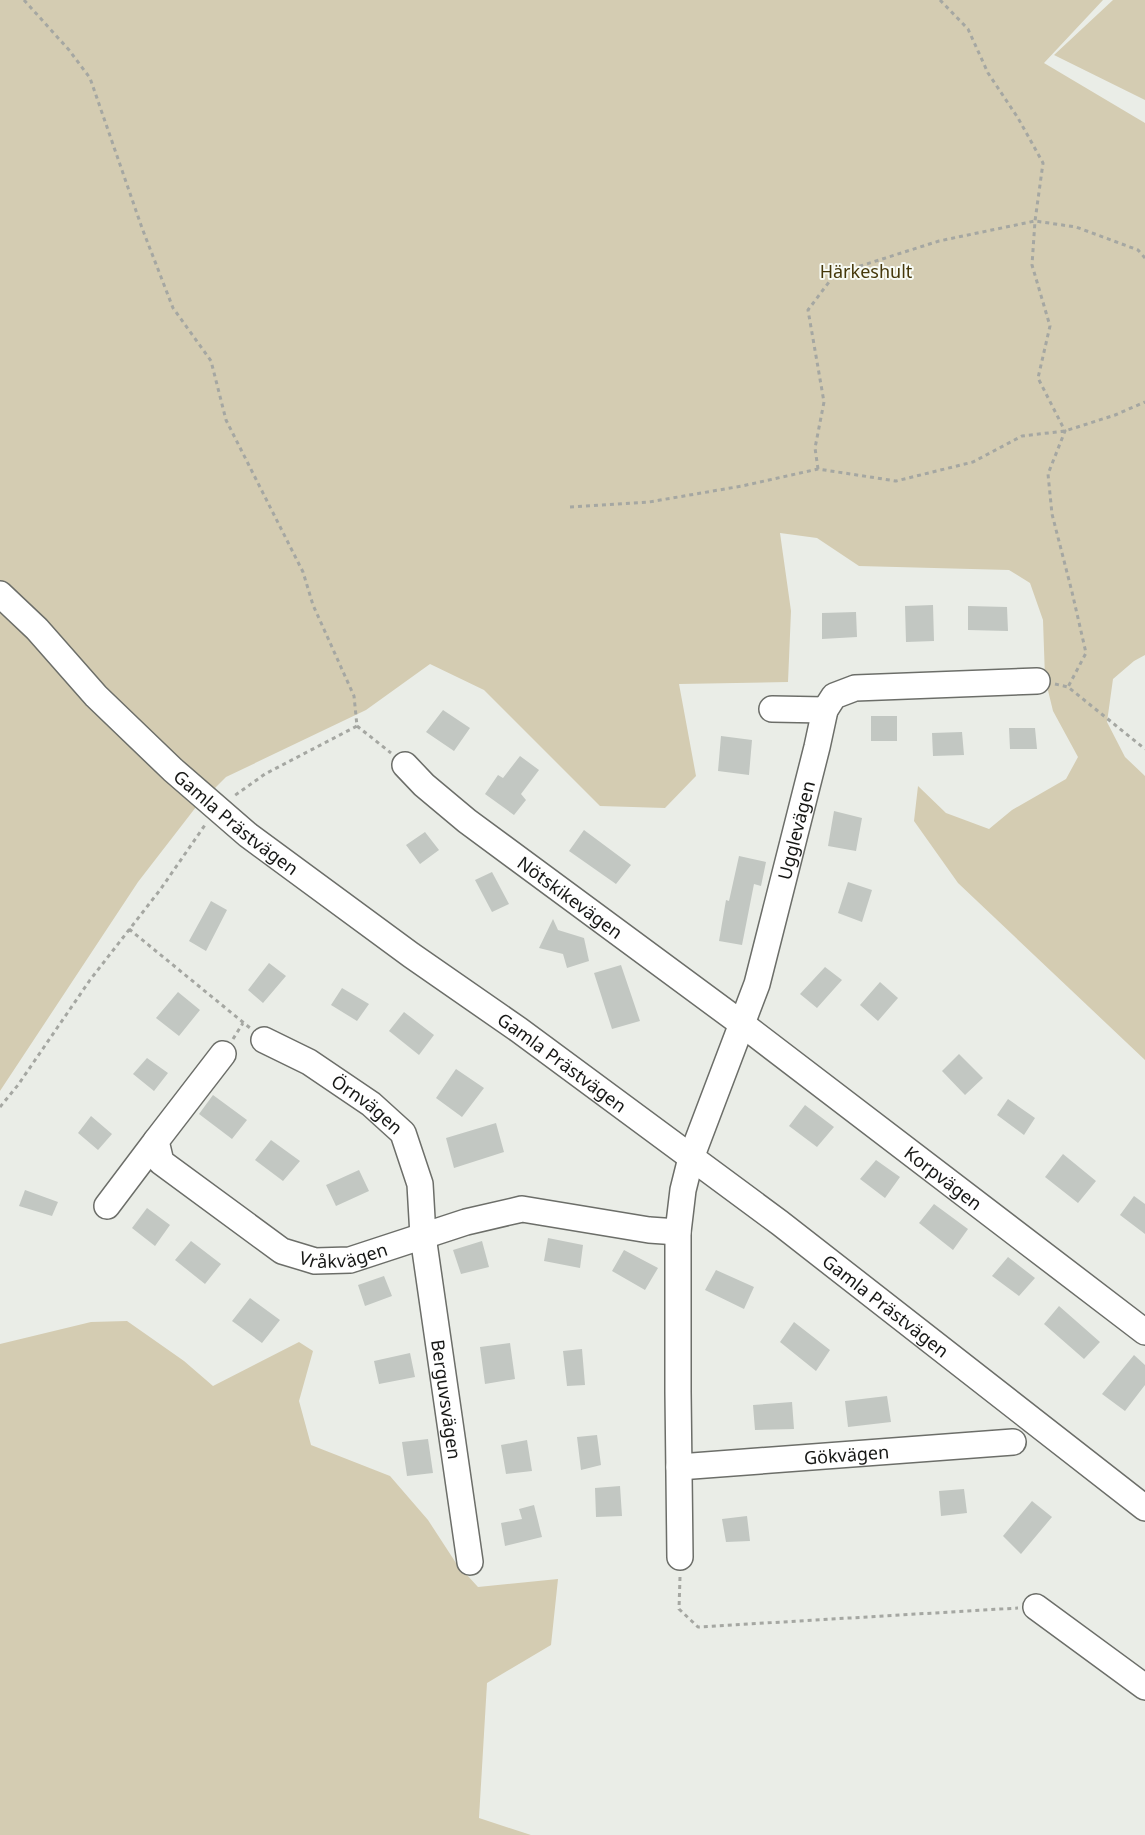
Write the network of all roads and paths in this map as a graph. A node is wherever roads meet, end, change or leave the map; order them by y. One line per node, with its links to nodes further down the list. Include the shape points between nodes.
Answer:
1 (24, 0): 14 (path, via 90,78 173,308 211,361 226,420 303,572 313,605 354,696)
2 (940, 0): 3 (path, via 968,29 988,73 1043,163)
3 (1035, 221): 4 (path, via 1076,227 1138,250); 6 (path, via 1032,264 1050,326 1038,378); 7 (path, via 939,242 835,274 808,310 824,402 814,448)
4 (1145, 258)
5 (1145, 402): 6 (path)
6 (1065, 431): 7 (path, via 1022,436 973,462 896,481); 11 (path, via 1048,474 1052,514 1086,653)
7 (818, 469): 8 (path, via 649,502)
8 (570, 507)
9 (0, 594): 17 (street, Gamla Prästvägen, via 37,629 96,696)
10 (1037, 681): 11 (path); 13 (street, via 855,688 834,696)
11 (1068, 687): 15 (path)
12 (772, 708): 13 (street)
13 (825, 710): 19 (street, Ugglevägen, via 757,984)
14 (357, 726): 16 (path); 17 (path, via 265,774)
15 (1145, 749)
16 (405, 765): 19 (street, Nötskikevägen, via 467,821)
17 (217, 808): 18 (path); 24 (street, Gamla Prästvägen, via 248,835)
18 (129, 929): 20 (path); 22 (path)
19 (742, 1024): 24 (street, Ugglevägen); 28 (street, Korpvägen)
20 (264, 1040): 27 (street, Örnvägen, via 309,1062 371,1104 403,1133 420,1184)
21 (222, 1054): 23 (street)
22 (0, 1107)
23 (156, 1141): 25 (street); 27 (street, Vråkvägen, via 161,1162 282,1251 315,1261 350,1260)
24 (691, 1158): 26 (street); 31 (street, Gamla Prästvägen, via 780,1223)
25 (107, 1206)
26 (678, 1232): 27 (street, Vråkvägen, via 522,1209); 30 (street)
27 (423, 1236): 33 (street, Berguvsvägen)
28 (1145, 1332)
29 (1013, 1442): 30 (street, Gökvägen)
30 (679, 1467): 32 (street)
31 (1145, 1508)
32 (680, 1557): 34 (path, via 679,1608 698,1628)
33 (470, 1562)
34 (1036, 1607): 35 (street)
35 (1145, 1687)

